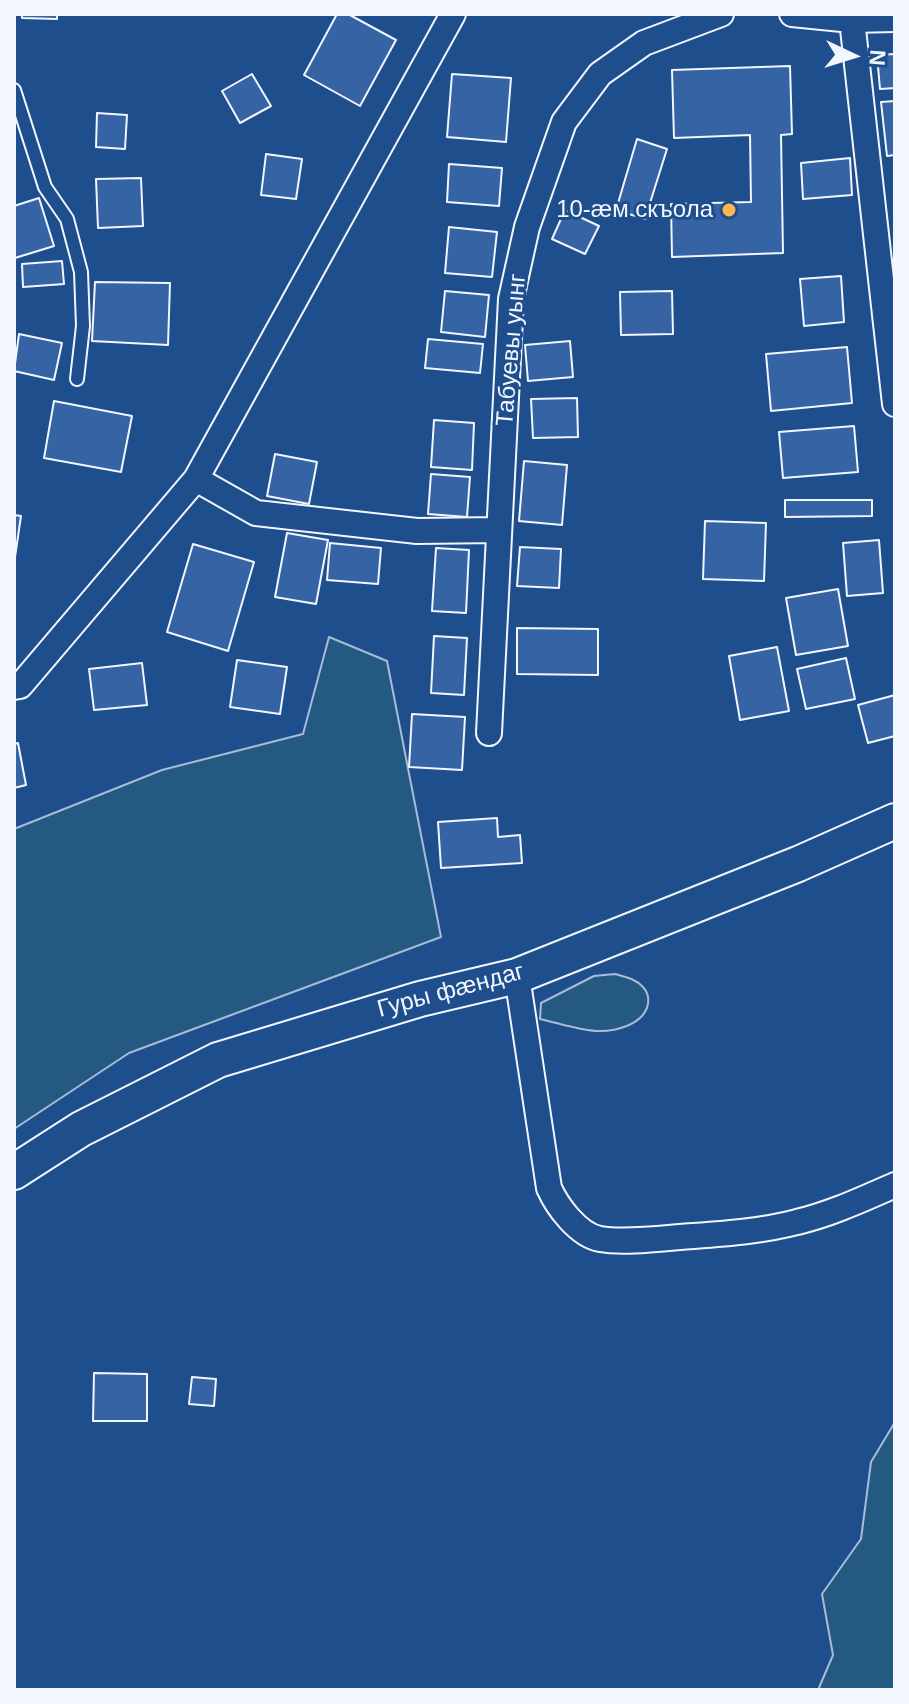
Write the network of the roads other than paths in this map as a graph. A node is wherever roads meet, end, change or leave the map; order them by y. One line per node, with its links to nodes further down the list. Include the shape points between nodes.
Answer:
1 (453, 14): 9 (street)
2 (721, 14): 10 (street, Табуевы уынг, via 644,43 600,74 564,122 527,227 511,299)
3 (792, 14): 5 (street)
4 (895, 19): 5 (street)
5 (852, 20): 8 (street)
6 (14, 90): 7 (lane, via 45,187 67,219 81,272 83,326)
7 (77, 379)
8 (895, 404)
9 (196, 479): 10 (street, via 256,513 417,531); 11 (street)
10 (499, 530): 12 (street, Табуевы уынг)
11 (14, 687)
12 (489, 733)
13 (895, 821): 14 (main road, Гуры фӕндаг)
14 (517, 976): 15 (main road, Гуры фӕндаг, via 420,999 218,1060 81,1129); 16 (street, via 549,1188 557,1204 587,1233 599,1239 660,1239 740,1232 798,1222)
15 (14, 1172)
16 (895, 1185)

